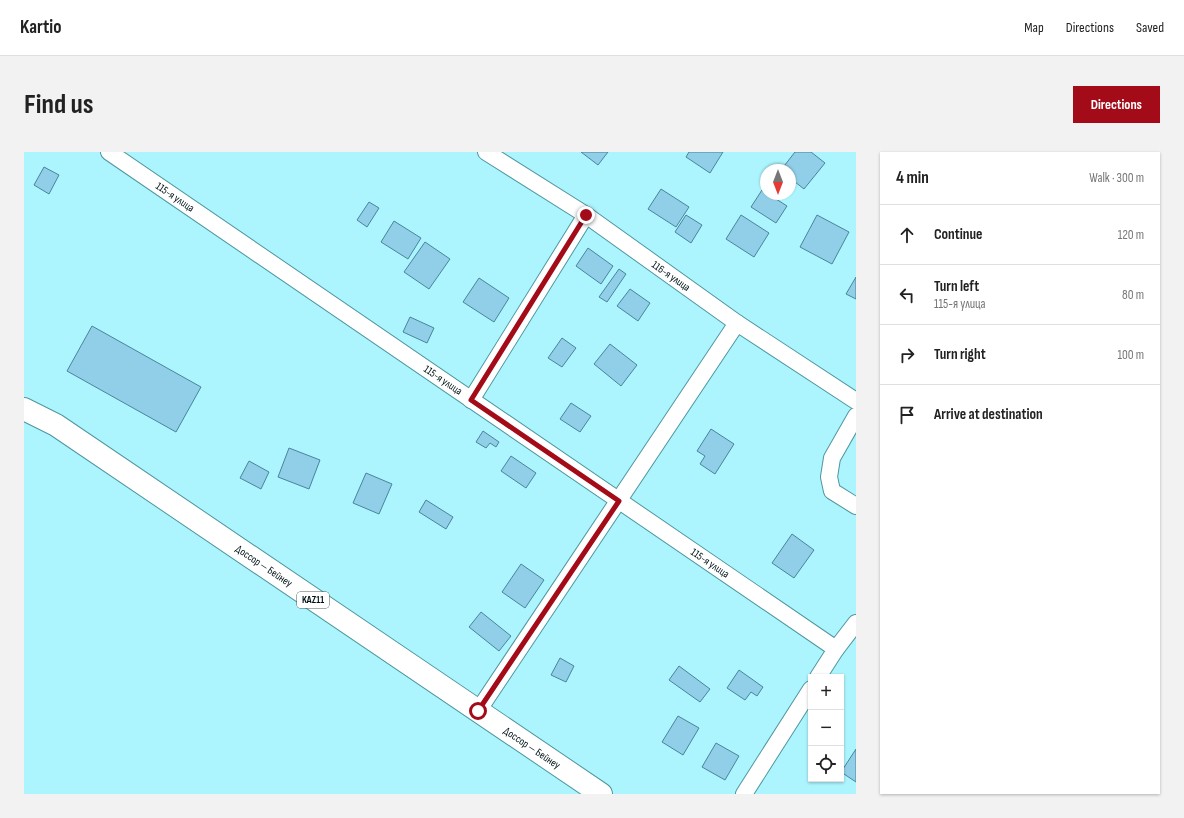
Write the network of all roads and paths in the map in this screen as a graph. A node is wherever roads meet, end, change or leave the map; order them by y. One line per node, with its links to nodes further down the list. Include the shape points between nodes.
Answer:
1 (109, 152): 5 (street, 115-я улица)
2 (486, 152): 3 (street, 116-я улица)
3 (586, 215): 4 (street, 116-я улица); 5 (street)
4 (737, 323): 6 (street, 116-я улица); 9 (street)
5 (471, 400): 9 (street, 115-я улица)
6 (856, 400)
7 (24, 409): 15 (highway, Доссор — Бейнеу / KAZ11, via 56,425)
8 (856, 416): 10 (street, via 832,458 829,477 832,491)
9 (619, 501): 12 (street, 115-я улица); 15 (street)
10 (856, 506)
11 (856, 622): 12 (street)
12 (836, 649): 13 (street)
13 (820, 674)
14 (808, 693): 17 (street)
15 (478, 711): 16 (highway, Доссор — Бейнеу / KAZ11)
16 (601, 794)
17 (744, 794)

